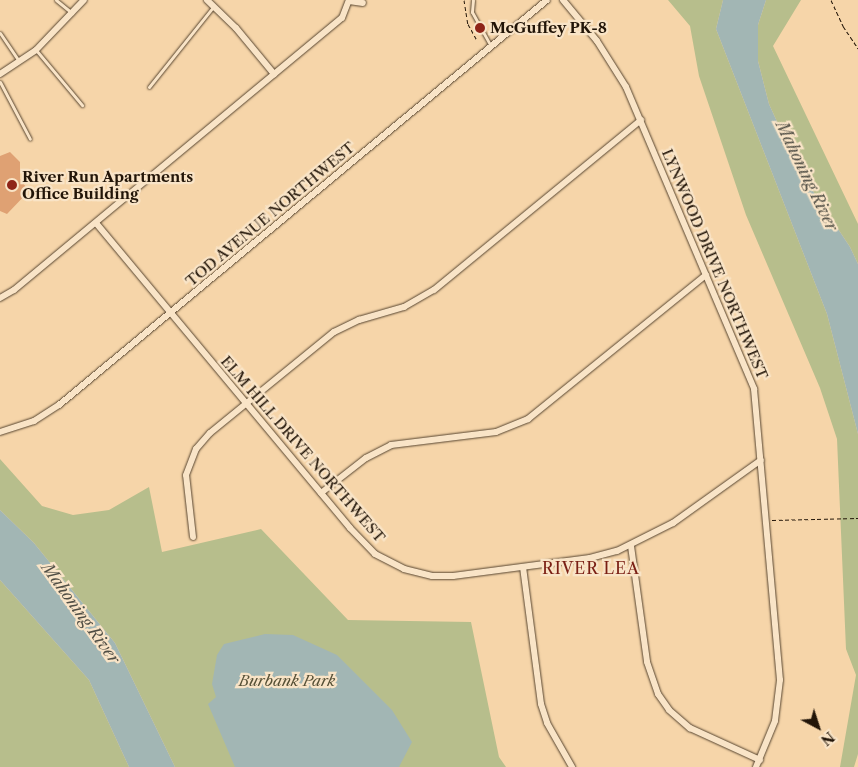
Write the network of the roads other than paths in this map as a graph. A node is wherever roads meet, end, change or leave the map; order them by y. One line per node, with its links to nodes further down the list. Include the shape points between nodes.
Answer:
1 (56, 0): 10 (lane)
2 (84, 0): 10 (street)
3 (207, 0): 9 (street)
4 (473, 0): 12 (lane, via 472,12)
5 (547, 0): 12 (street, TOD AVENUE NORTHWEST)
6 (564, 0): 20 (street, LYNWOOD DRIVE NORTHWEST, via 612,61)
7 (349, 1): 8 (street); 16 (street, via 342,18)
8 (363, 3)
9 (214, 6): 16 (street); 18 (lane)
10 (72, 13): 13 (street)
11 (0, 33): 14 (lane)
12 (491, 46): 25 (street, TOD AVENUE NORTHWEST)
13 (36, 50): 14 (street); 19 (lane)
14 (20, 62): 15 (street)
15 (0, 74)
16 (274, 74): 22 (street)
17 (0, 82): 21 (lane)
18 (149, 87)
19 (82, 104)
20 (641, 120): 23 (street, LYNWOOD DRIVE NORTHWEST); 26 (street, via 434,290 404,307 359,320 334,332)
21 (30, 139)
22 (96, 223): 24 (street); 25 (street, ELM HILL DRIVE NORTHWEST)
23 (706, 275): 28 (street, LYNWOOD DRIVE NORTHWEST, via 754,389); 29 (street, via 528,419 496,432 391,445 366,458)
24 (0, 298)
25 (170, 312): 26 (street, ELM HILL DRIVE NORTHWEST); 27 (street, TOD AVENUE NORTHWEST, via 47,414)
26 (246, 403): 29 (street, ELM HILL DRIVE NORTHWEST); 30 (street, via 205,438 190,460 186,488)
27 (0, 432)
28 (761, 460): 31 (street, ELM HILL DRIVE NORTHWEST, via 673,523); 33 (street, LYNWOOD DRIVE NORTHWEST, via 780,680 775,721)
29 (322, 494): 32 (street, ELM HILL DRIVE NORTHWEST, via 368,547 404,569 443,576)
30 (193, 536)
31 (631, 546): 32 (street, ELM HILL DRIVE NORTHWEST, via 590,558); 33 (street, via 647,662 658,694 669,710 690,728)
32 (523, 567): 34 (street, via 541,704)
33 (760, 760): 35 (street, LYNWOOD DRIVE NORTHWEST)
34 (572, 767)
35 (756, 767)

